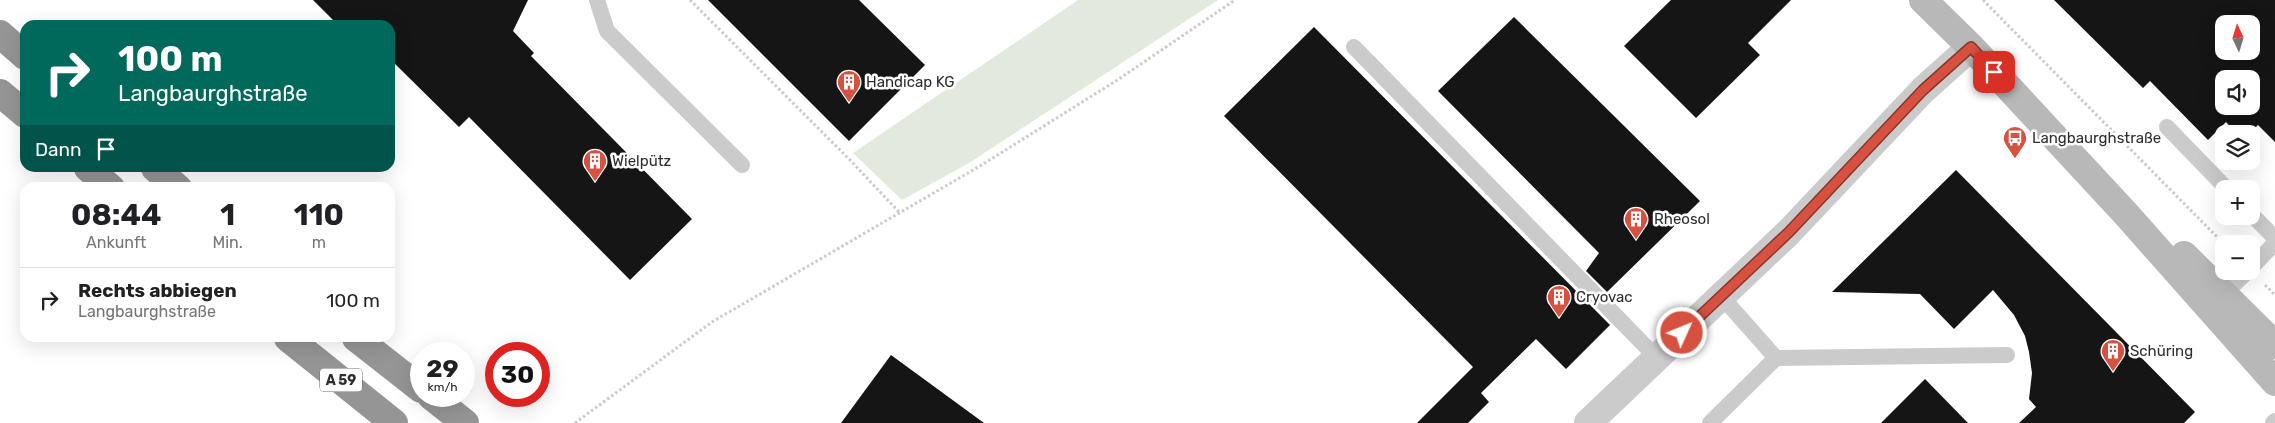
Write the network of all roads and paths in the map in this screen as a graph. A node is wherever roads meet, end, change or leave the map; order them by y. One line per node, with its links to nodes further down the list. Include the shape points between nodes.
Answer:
1 (597, 0): 13 (lane, via 607,30)
2 (690, 0): 19 (path)
3 (1235, 0): 19 (path, via 1054,120)
4 (1983, 0): 22 (path)
5 (1932, 3): 7 (main road)
6 (0, 34): 9 (highway)
7 (1971, 47): 20 (main road); 28 (street, via 1923,90 1789,232)
8 (1354, 48): 33 (lane)
9 (20, 52)
10 (0, 93): 11 (highway)
11 (20, 110)
12 (2167, 128): 16 (lane)
13 (742, 165)
14 (93, 172): 17 (highway)
15 (160, 172): 18 (highway)
16 (2218, 180)
17 (104, 182)
18 (171, 182)
19 (899, 212): 40 (path, via 712,322)
20 (2126, 214): 27 (main road, via 2191,260); 36 (main road)
21 (2260, 223): 23 (lane)
22 (2215, 235)
23 (2275, 238)
24 (2275, 243): 25 (lane)
25 (2260, 259)
26 (2239, 280): 27 (lane)
27 (2224, 294): 31 (main road)
28 (1721, 296): 33 (street); 34 (lane)
29 (293, 342): 38 (highway, A 59)
30 (361, 342): 35 (highway, A 59)
31 (2275, 345)
32 (2007, 355): 34 (lane)
33 (1656, 358): 41 (street)
34 (1776, 358): 42 (lane)
35 (410, 380)
36 (2275, 382)
37 (445, 407): 39 (highway)
38 (394, 423)
39 (465, 423)
40 (575, 423)
41 (1588, 423)
42 (1710, 423)

